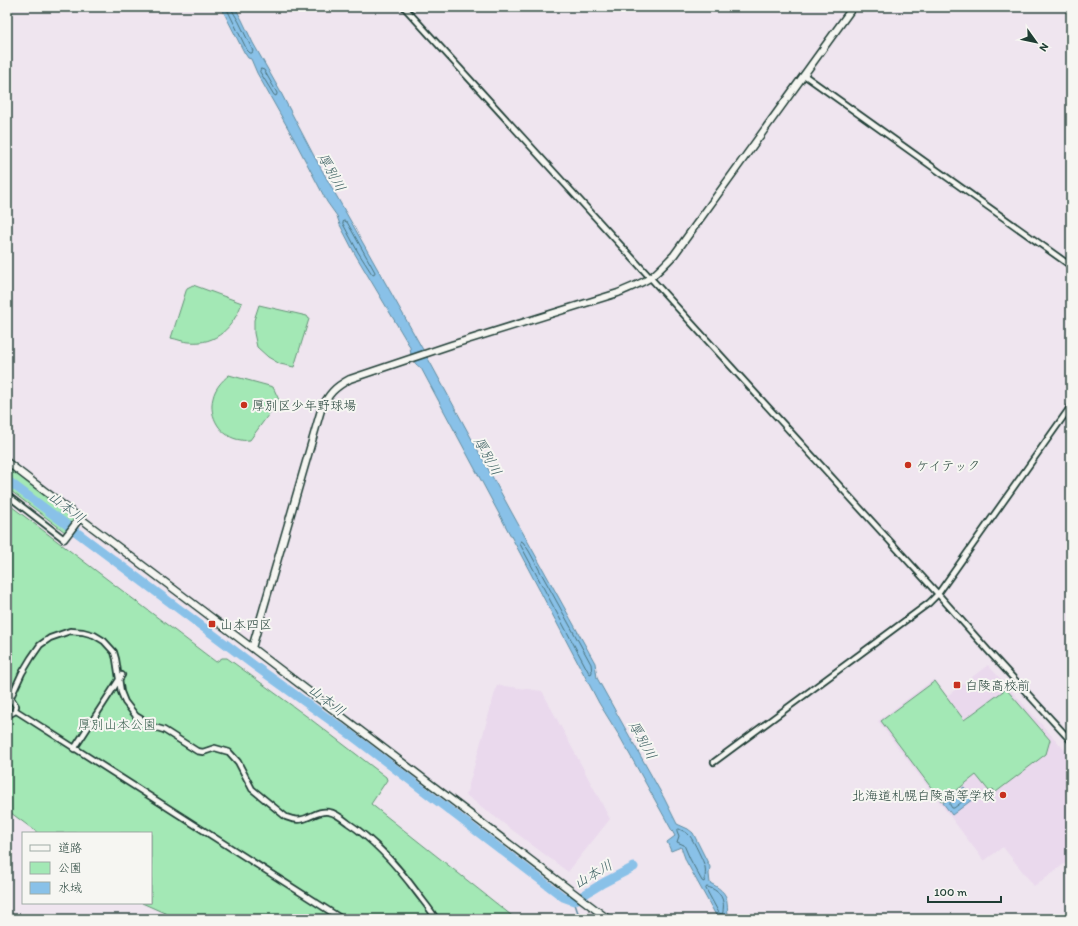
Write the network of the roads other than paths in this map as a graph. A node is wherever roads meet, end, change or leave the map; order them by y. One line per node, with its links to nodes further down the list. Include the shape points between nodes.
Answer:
1 (404, 7): 5 (street)
2 (853, 7): 3 (street)
3 (804, 75): 4 (street); 5 (street, via 674,255)
4 (1071, 266)
5 (650, 278): 11 (street); 12 (street, via 618,293 350,378 333,390 321,410)
6 (1071, 406): 11 (street)
7 (7, 462): 9 (street)
8 (7, 495): 10 (street)
9 (80, 518): 10 (street); 12 (street)
10 (65, 537)
11 (938, 594): 18 (street); 20 (street)
12 (252, 648): 23 (street)
13 (122, 674): 14 (street)
14 (119, 679): 15 (street, via 114,652 104,641 94,635 70,631 50,638 40,645); 19 (street); 22 (street, via 125,702 136,716 197,751 215,748 229,752 238,762 252,789 286,817 300,820 330,812 358,830 406,877)
15 (9, 699): 16 (street, via 15,703)
16 (15, 710): 17 (street); 19 (street)
17 (7, 714)
18 (1071, 741)
19 (74, 748): 21 (street)
20 (714, 762)
21 (342, 919)
22 (436, 919)
23 (608, 919)

